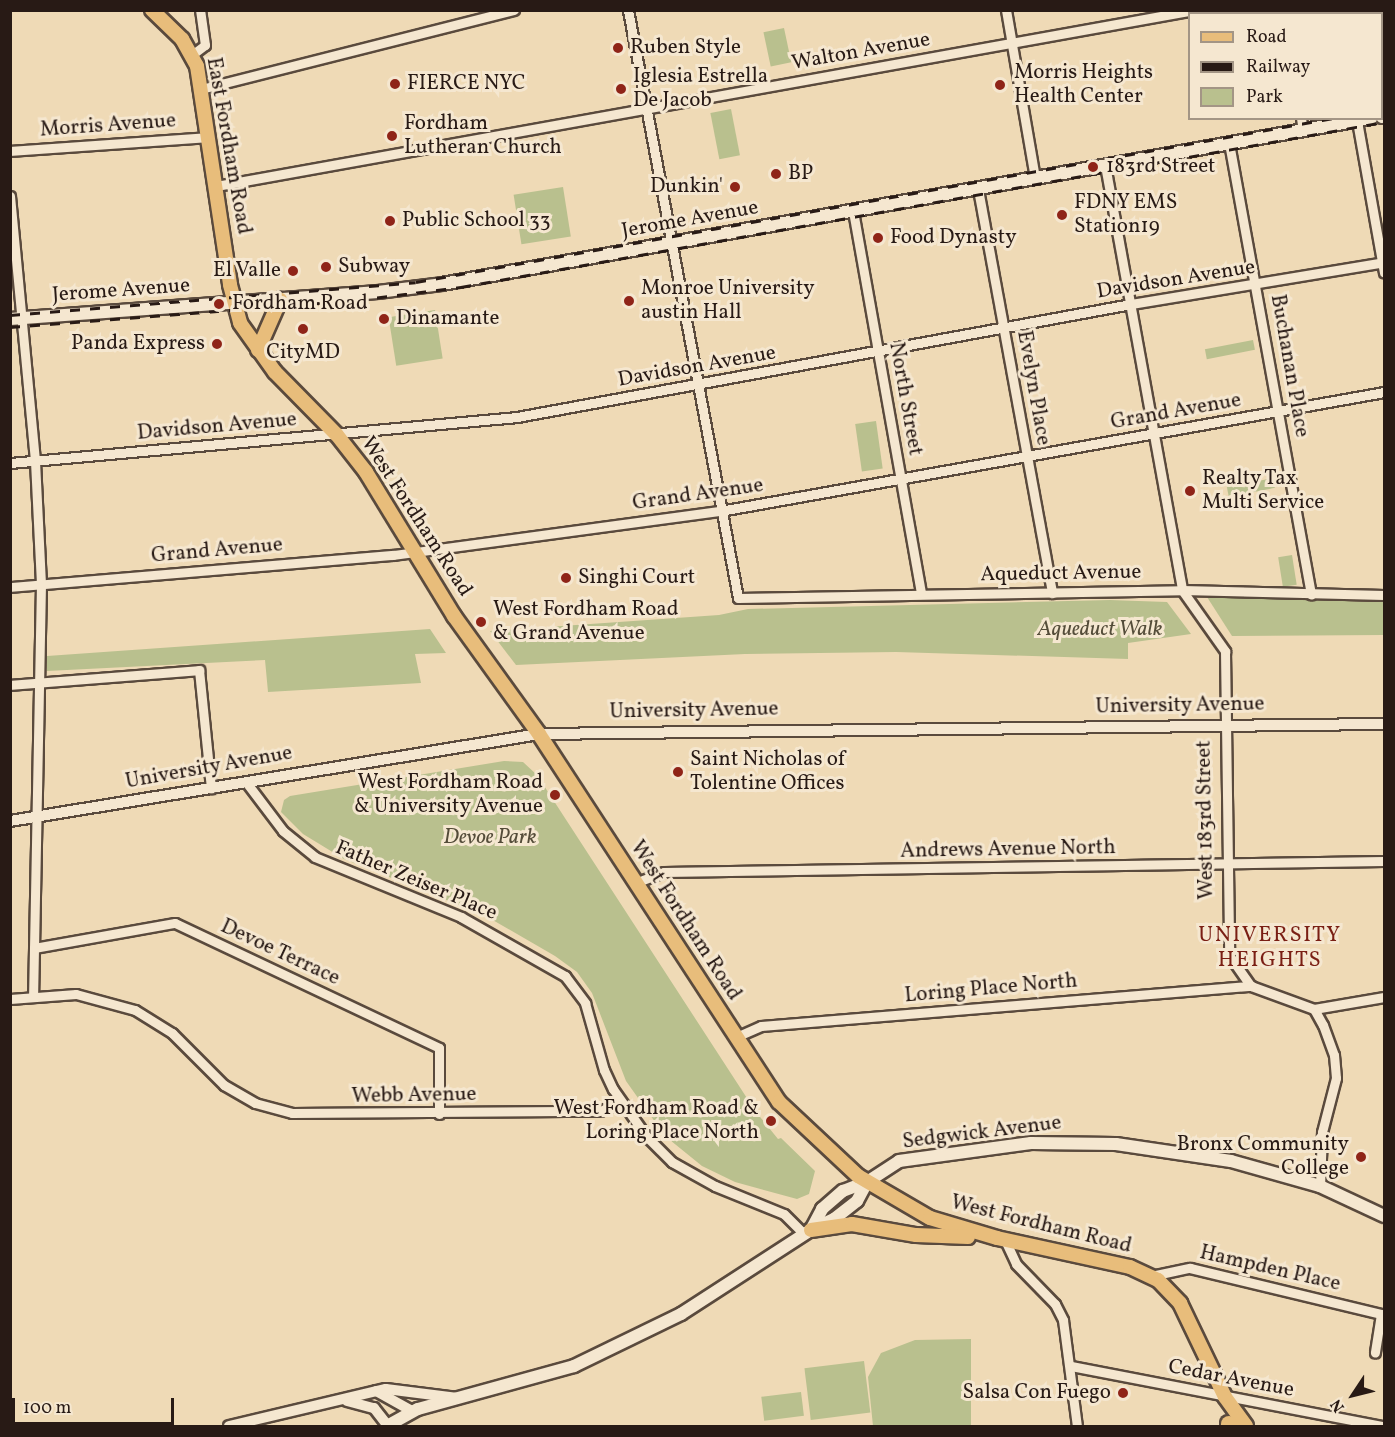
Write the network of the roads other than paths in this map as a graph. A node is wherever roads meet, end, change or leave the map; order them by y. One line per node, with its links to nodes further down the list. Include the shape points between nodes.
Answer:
1 (152, 10): 8 (main road, East Fordham Road)
2 (200, 10): 8 (street, via 205,45)
3 (514, 10): 9 (street)
4 (627, 10): 10 (street)
5 (1006, 10): 7 (street)
6 (1194, 10): 7 (street, Walton Avenue)
7 (1012, 43): 10 (street, Walton Avenue); 18 (street)
8 (193, 54): 9 (main road, East Fordham Road)
9 (201, 89): 14 (main road, East Fordham Road)
10 (645, 110): 19 (street, Walton Avenue); 23 (street)
11 (1362, 120): 12 (main road, Jerome Avenue)
12 (1357, 121): 13 (main road, Jerome Avenue); 24 (street)
13 (1302, 124): 15 (main road, Jerome Avenue)
14 (209, 137): 16 (street, Morris Avenue); 19 (main road, East Fordham Road)
15 (1229, 143): 17 (main road, Jerome Avenue); 25 (street, Buchanan Place)
16 (10, 152)
17 (1105, 165): 18 (main road, Jerome Avenue); 28 (street, West 183rd Street)
18 (1035, 178): 20 (main road, Jerome Avenue)
19 (216, 186): 27 (main road, East Fordham Road)
20 (978, 189): 22 (main road, Jerome Avenue); 30 (street, Evelyn Place)
21 (10, 196): 29 (street)
22 (853, 211): 23 (main road, Jerome Avenue); 32 (street, North Street)
23 (671, 244): 26 (main road, Jerome Avenue, via 442,284); 33 (street)
24 (1384, 266): 25 (street, Davidson Avenue)
25 (1257, 285): 28 (street, Davidson Avenue); 35 (street, Buchanan Place)
26 (280, 300): 27 (main road, Jerome Avenue); 31 (main road)
27 (233, 303): 29 (main road, Jerome Avenue); 31 (main road, West Fordham Road)
28 (1131, 304): 30 (street, Davidson Avenue); 37 (street, West 183rd Street)
29 (15, 318): 39 (street)
30 (1004, 330): 32 (street, Davidson Avenue); 38 (street, Evelyn Place)
31 (258, 350): 36 (main road, West Fordham Road)
32 (879, 353): 33 (street, Davidson Avenue); 41 (street, North Street)
33 (698, 385): 36 (street, Davidson Avenue, via 517,417); 42 (street)
34 (1384, 392): 35 (street, Grand Avenue)
35 (1280, 413): 37 (street, Grand Avenue); 50 (street, Buchanan Place)
36 (337, 435): 39 (street, Davidson Avenue); 43 (main road, West Fordham Road, via 371,480)
37 (1153, 435): 38 (street, Grand Avenue); 46 (street, West 183rd Street)
38 (1027, 457): 41 (street, Grand Avenue); 47 (street, Evelyn Place)
39 (35, 461): 40 (street, Davidson Avenue); 44 (street)
40 (10, 463)
41 (901, 479): 42 (street, Grand Avenue); 48 (street, North Street)
42 (720, 511): 43 (street, Grand Avenue); 48 (street, Aqueduct Avenue, via 738,598)
43 (415, 552): 44 (street, Grand Avenue); 55 (main road, West Fordham Road, via 454,616)
44 (41, 584): 45 (street, Grand Avenue); 51 (street)
45 (10, 587)
46 (1182, 590): 47 (street, Aqueduct Avenue); 50 (street, Aqueduct Avenue); 54 (street, West 183rd Street, via 1225,651)
47 (1052, 593): 48 (street, Aqueduct Avenue)
48 (921, 594)
49 (1384, 595): 50 (street, Aqueduct Avenue)
50 (1311, 596)
51 (39, 683): 52 (street); 57 (street, via 199,670); 58 (street)
52 (10, 685)
53 (1384, 724): 54 (street, University Avenue)
54 (1223, 725): 55 (street, University Avenue); 61 (street, West 183rd Street)
55 (539, 734): 56 (street, University Avenue); 62 (main road, West Fordham Road)
56 (246, 782): 57 (street, University Avenue); 70 (street, Father Zeiser Place, via 275,823 315,857 461,917 565,976 585,1003 604,1070)
57 (211, 788): 58 (street, University Avenue)
58 (36, 817): 59 (street, University Avenue); 63 (street)
59 (10, 821)
60 (1384, 861): 61 (street, Andrews Avenue North)
61 (1226, 865): 62 (street, Andrews Avenue North, via 664,872); 64 (street, West 183rd Street, via 1229,955)
62 (635, 882): 69 (main road, West Fordham Road)
63 (34, 948): 65 (street); 71 (street, Devoe Terrace, via 175,923 439,1048)
64 (1251, 986): 68 (street); 69 (street, Loring Place North, via 761,1026)
65 (33, 997): 67 (street, Webb Avenue); 71 (street, Webb Avenue, via 76,994 135,1010 172,1033 224,1085 272,1108 313,1115)
66 (1384, 997): 68 (street)
67 (10, 999)
68 (1314, 1009): 73 (street, via 1334,1055 1336,1078 1322,1132)
69 (736, 1037): 72 (main road, West Fordham Road, via 785,1109)
70 (620, 1102): 71 (street, Webb Avenue, via 600,1111); 75 (street, via 672,1162 715,1186 784,1214)
71 (439, 1114)
72 (867, 1182): 73 (main road, Sedgwick Avenue, via 898,1161 1073,1141 1232,1161); 75 (main road, Sedgwick Avenue, via 843,1191 822,1209); 76 (main road, West Fordham Road, via 930,1218)
73 (1320, 1186): 74 (main road, Sedgwick Avenue)
74 (1384, 1216)
75 (808, 1232): 76 (main road, via 852,1224 916,1235); 82 (main road, Sedgwick Avenue, via 681,1314 574,1366)
76 (1001, 1239): 77 (main road, West Fordham Road, via 1130,1267); 79 (street, via 1016,1264 1060,1312)
77 (1151, 1276): 78 (street, Hampden Place, via 1190,1268 1381,1314); 81 (main road, West Fordham Road, via 1180,1303)
78 (1375, 1353)
79 (1071, 1366): 81 (street, Cedar Avenue); 87 (street)
80 (376, 1390): 82 (street, Sedgwick Avenue); 83 (street, Sedgwick Avenue); 84 (street)
81 (1225, 1397): 88 (main road, West Fordham Road); 89 (main road, West Fordham Road); 90 (street, Cedar Avenue)
82 (457, 1398): 84 (main road, Sedgwick Avenue)
83 (344, 1400): 85 (street, Sedgwick Avenue); 86 (street, Sedgwick Avenue, via 374,1408)
84 (415, 1410): 86 (main road, Sedgwick Avenue)
85 (229, 1426)
86 (387, 1426)
87 (1077, 1426)
88 (1229, 1426)
89 (1246, 1426)
90 (1384, 1426)

